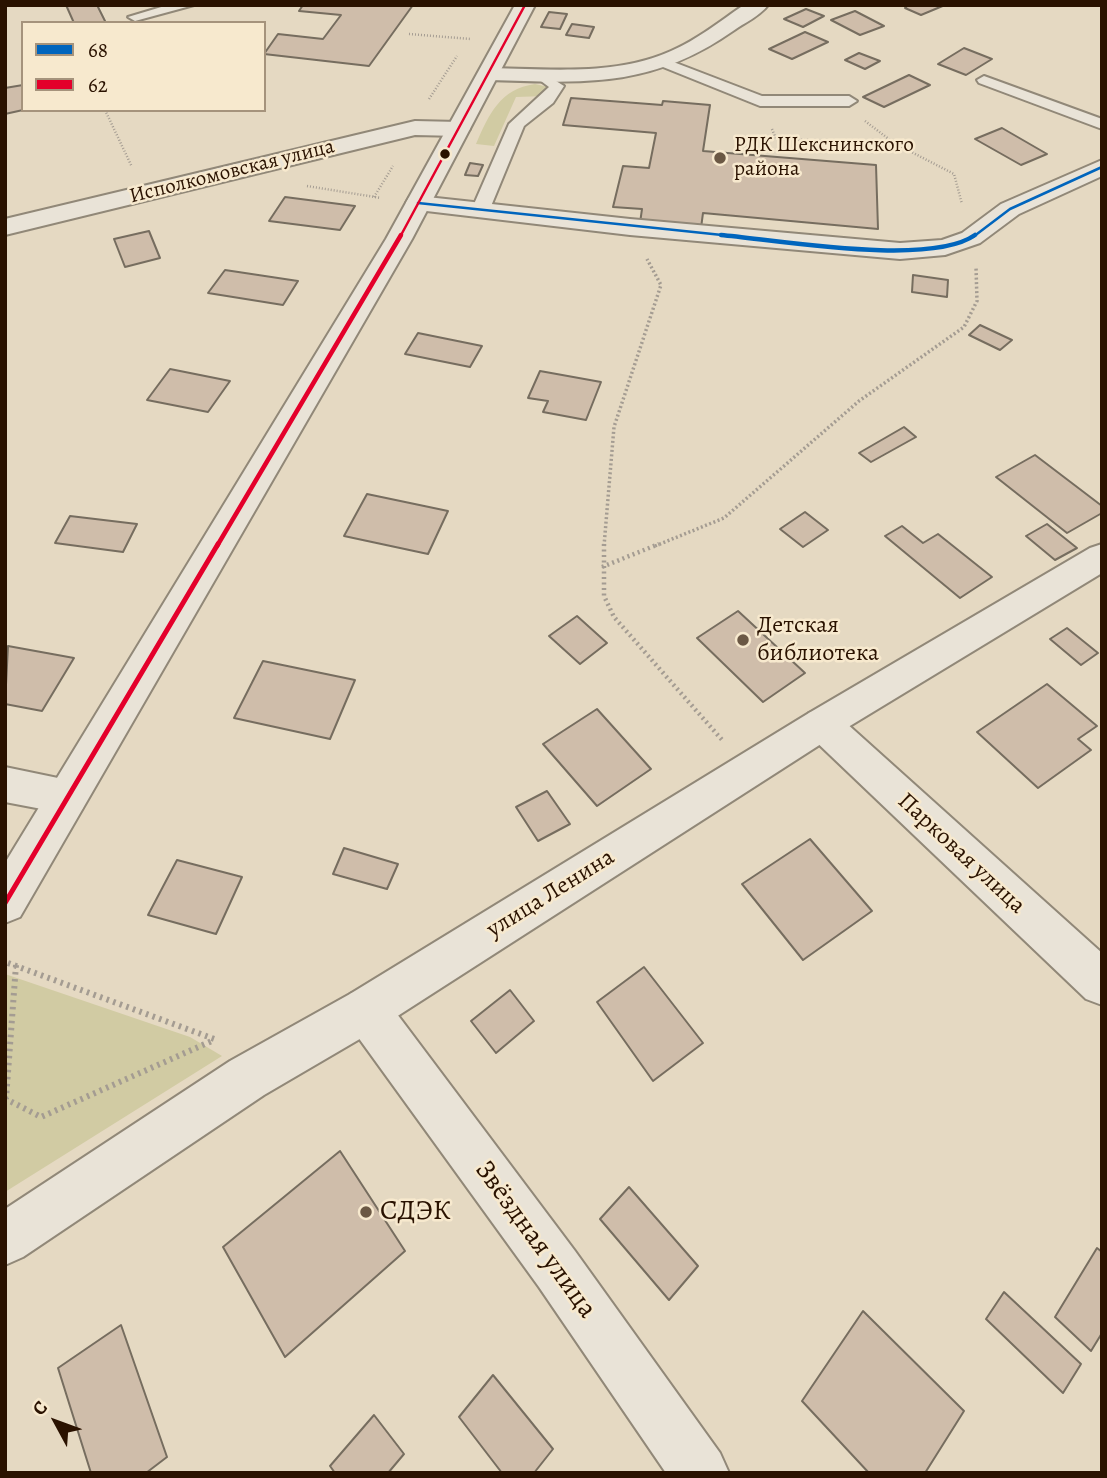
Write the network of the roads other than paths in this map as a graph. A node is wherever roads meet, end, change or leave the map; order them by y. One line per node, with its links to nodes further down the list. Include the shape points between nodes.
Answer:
1 (187, 5): 4 (lane)
2 (526, 5): 6 (street)
3 (758, 5): 5 (street)
4 (135, 17)
5 (663, 62): 7 (street, via 610,72); 9 (lane, via 760,101)
6 (490, 74): 7 (street); 11 (street)
7 (540, 75): 14 (lane, via 557,86 549,102 517,124)
8 (984, 80): 10 (lane)
9 (844, 101)
10 (1102, 124)
11 (459, 129): 13 (street); 15 (street, Исполкомовская улица, via 415,128)
12 (1102, 167): 14 (street, via 1010,209 971,238 946,247 900,251)
13 (418, 203): 14 (street); 19 (street)
14 (480, 211)
15 (5, 227)
16 (1102, 557): 17 (street, улица Ленина)
17 (822, 724): 21 (street, Парковая улица); 22 (street, улица Ленина)
18 (5, 784): 19 (street)
19 (68, 796): 20 (street)
20 (5, 903)
21 (1102, 983)
22 (366, 1010): 23 (street, улица Ленина, via 247,1078); 24 (street, Звёздная улица)
23 (5, 1239)
24 (700, 1473)

